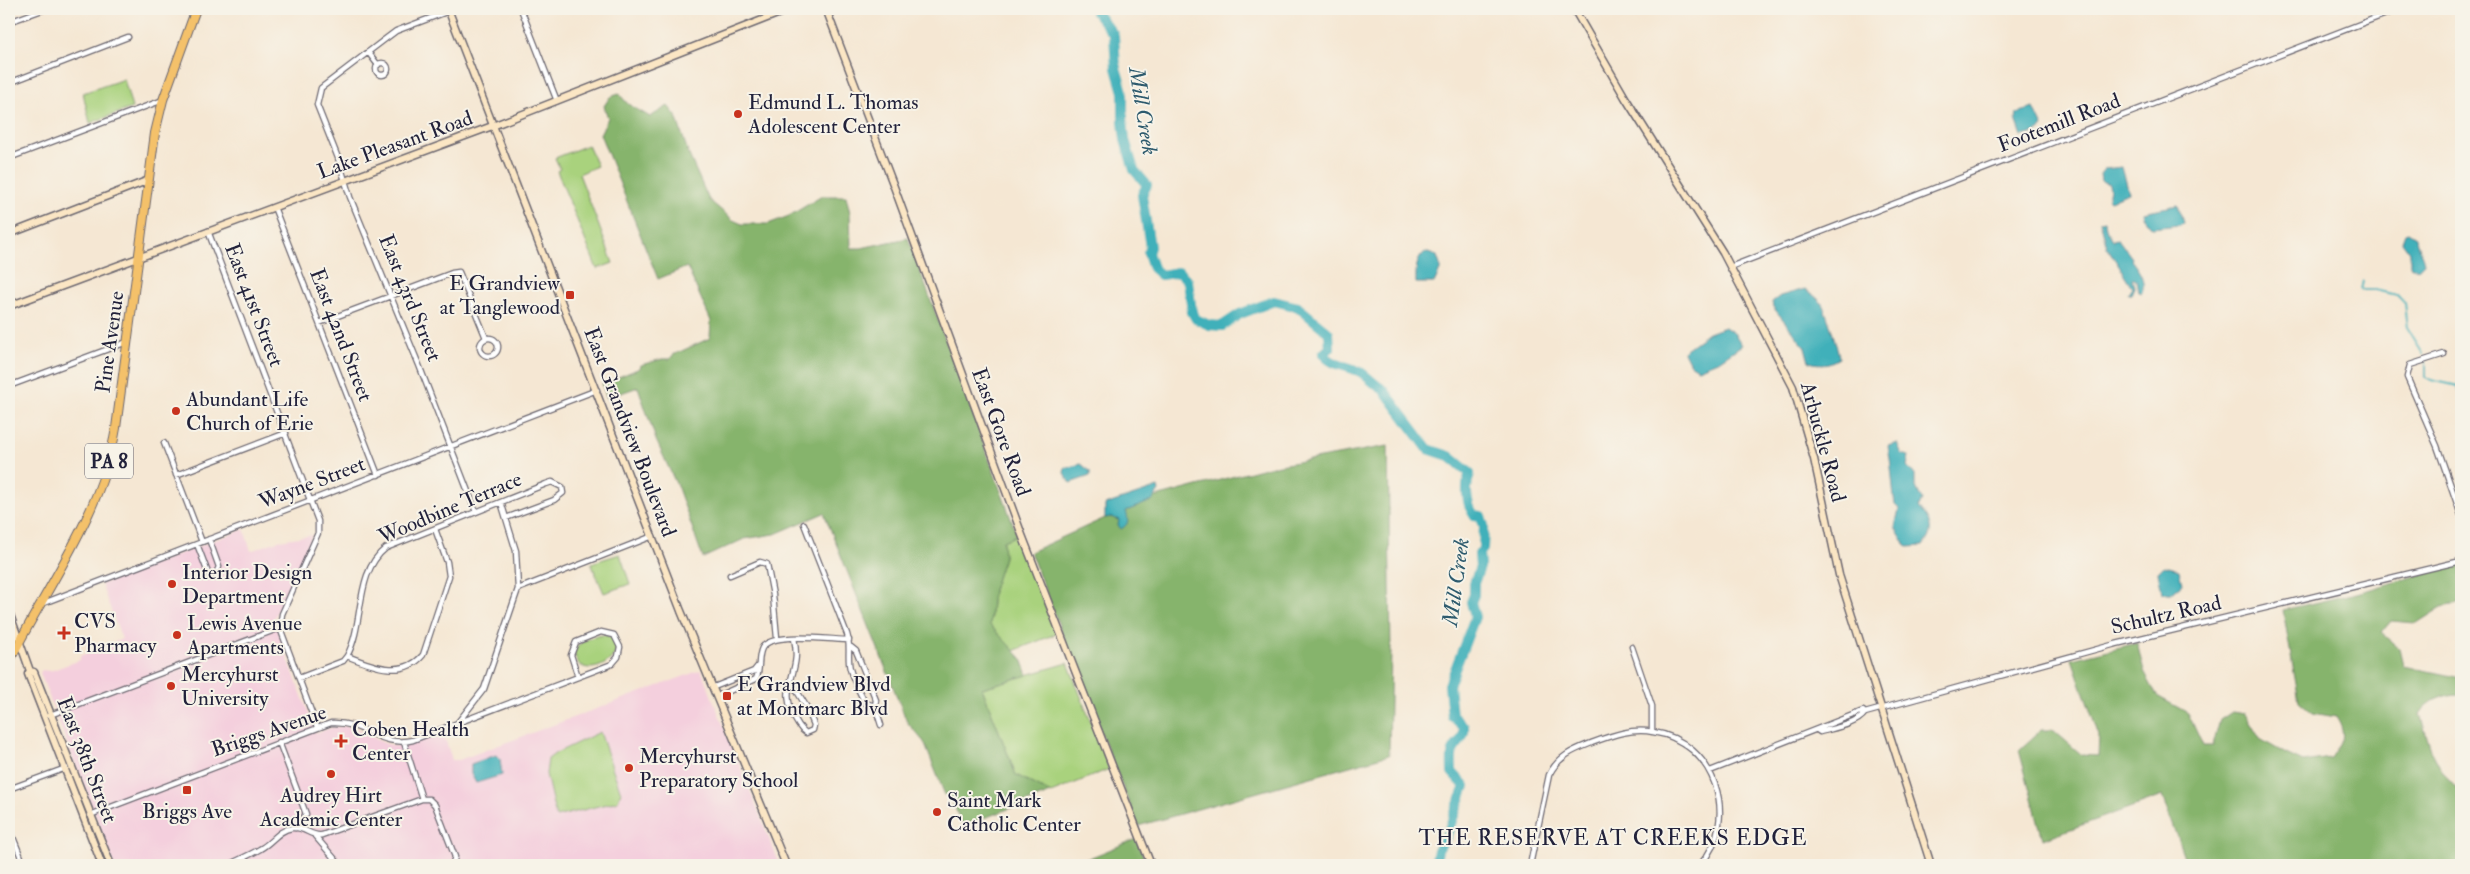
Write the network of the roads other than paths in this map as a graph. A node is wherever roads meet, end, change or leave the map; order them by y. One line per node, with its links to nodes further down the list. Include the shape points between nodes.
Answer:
1 (44, 9): 9 (street)
2 (196, 9): 14 (main road, Pine Avenue / PA 8)
3 (521, 9): 15 (street)
4 (790, 9): 15 (street, Lake Pleasant Road)
5 (826, 9): 96 (street, East Gore Road, via 894,184 1019,527)
6 (1574, 9): 24 (street, Arbuckle Road)
7 (2399, 9): 24 (street, Footemill Road)
8 (449, 10): 11 (street, via 396,31); 16 (street, East Grandview Boulevard)
9 (9, 22)
10 (128, 37): 13 (street)
11 (368, 52): 12 (street); 19 (street, East 43rd Street, via 320,88 317,97 317,105)
12 (378, 65)
13 (9, 83)
14 (163, 100): 17 (street); 18 (main road, Pine Avenue / PA 8)
15 (556, 101): 16 (street, Lake Pleasant Road)
16 (495, 125): 19 (street, Lake Pleasant Road); 32 (street, East Grandview Boulevard)
17 (9, 158)
18 (149, 180): 22 (street); 23 (main road, Pine Avenue / PA 8)
19 (345, 180): 20 (street, Lake Pleasant Road); 25 (street, East 43rd Street)
20 (274, 206): 21 (street, Lake Pleasant Road); 27 (street, East 42nd Street)
21 (208, 231): 23 (street, Lake Pleasant Road); 33 (street, East 41st Street)
22 (9, 234)
23 (138, 258): 26 (street, Lake Pleasant Road); 29 (main road, Pine Avenue / PA 8)
24 (1730, 267): 70 (street, Arbuckle Road, via 1797,398 1814,459 1838,575)
25 (392, 297): 27 (street); 28 (street, via 458,272); 35 (street, East 43rd Street)
26 (9, 306)
27 (319, 323): 37 (street, East 42nd Street)
28 (486, 338): 28 (street, via 480,344 482,352 493,354 497,350 496,342)
29 (127, 342): 31 (street); 51 (main road, Pine Avenue / PA 8, via 116,428 106,471 92,507)
30 (2444, 354): 41 (street, via 2410,365 2407,377 2440,454)
31 (9, 386)
32 (597, 390): 35 (street, Wayne Street); 45 (street, East Grandview Boulevard)
33 (286, 433): 36 (street); 38 (street, East 41st Street)
34 (164, 443): 36 (street)
35 (451, 447): 37 (street, Wayne Street); 40 (street, East 43rd Street)
36 (176, 475): 47 (street)
37 (378, 475): 38 (street, Wayne Street)
38 (312, 500): 46 (street, Wayne Street); 53 (street, East 41st Street, via 318,517 318,530 282,614)
39 (501, 502): 40 (street, Woodbine Terrace); 42 (street); 42 (street, Woodbine Terrace, via 552,482 563,490 554,500)
40 (476, 512): 44 (street, Woodbine Terrace)
41 (2461, 515)
42 (506, 518): 50 (street, via 518,563)
43 (804, 524): 57 (street)
44 (434, 528): 60 (street, Woodbine Terrace, via 378,554 368,572); 60 (street, via 449,576 422,655 413,665 400,669)
45 (653, 536): 50 (street); 67 (street, East Grandview Boulevard)
46 (209, 539): 47 (street, Wayne Street); 47 (street, via 219,567 215,575 208,573)
47 (199, 543): 51 (street, Wayne Street)
48 (2461, 561): 70 (street, Schultz Road, via 2116,644)
49 (730, 575): 54 (street, via 760,562 767,564)
50 (518, 589): 73 (street, via 484,689)
51 (39, 605): 56 (main road, Pine Avenue / PA 8)
52 (9, 615): 56 (street, East 38th Street)
53 (280, 628): 65 (street); 71 (street)
54 (777, 638): 55 (street); 62 (street, via 764,646)
55 (794, 638): 57 (street); 66 (street, via 797,656)
56 (20, 640): 61 (main road, Pine Avenue / PA 8); 63 (street, East 38th Street)
57 (849, 640): 58 (street)
58 (851, 647): 69 (street, via 856,650 876,700); 69 (street, via 848,654 853,677 865,703)
59 (1632, 647): 76 (street, via 1652,706)
60 (347, 656): 65 (street)
61 (9, 662)
62 (759, 665): 67 (street, via 754,671); 68 (street, via 758,676 753,681)
63 (30, 671): 71 (street, East 38th Street, via 34,672); 72 (street, East 38th Street, via 28,674)
64 (578, 677): 64 (street, via 615,662 620,647 614,635 603,631 576,642 572,657); 73 (street)
65 (299, 678): 75 (street)
66 (792, 683): 66 (street, via 790,705 798,725 806,733 813,730 813,721)
67 (714, 687): 68 (street, East Grandview Boulevard)
68 (718, 696): 95 (street, East Grandview Boulevard)
69 (875, 706): 74 (street)
70 (1881, 709): 81 (street, Schultz Road, via 1865,713 1850,723 1818,730); 99 (street, Arbuckle Road)
71 (53, 714): 72 (street); 79 (street, East 38th Street)
72 (45, 716): 80 (street, East 38th Street)
73 (459, 722): 78 (street)
74 (881, 725)
75 (317, 727): 77 (street, Briggs Avenue); 78 (street, Briggs Avenue, via 350,723 386,740)
76 (1652, 732): 81 (street, via 1681,742 1698,755); 97 (street, via 1634,730 1618,734 1574,750 1558,761 1549,775)
77 (279, 742): 84 (street, Briggs Avenue); 87 (street, via 306,814)
78 (404, 742): 83 (street)
79 (72, 765): 80 (street); 84 (street, East 38th Street)
80 (65, 768): 82 (street); 85 (street, East 38th Street)
81 (1710, 771): 98 (street, via 1718,792 1720,822 1712,848)
82 (9, 790)
83 (422, 800): 88 (street); 94 (street, via 429,800 434,805 455,857)
84 (92, 814): 85 (street, Briggs Avenue); 91 (street, East 38th Street)
85 (84, 817): 90 (street, East 38th Street)
86 (9, 827): 89 (street)
87 (295, 828): 88 (street); 92 (street, via 279,833 260,849)
88 (314, 835): 93 (street)
89 (24, 865)
90 (102, 865)
91 (111, 865)
92 (228, 865)
93 (340, 865)
94 (452, 865)
95 (786, 865)
96 (1151, 865)
97 (1530, 865)
98 (1700, 865)
99 (1931, 865)

